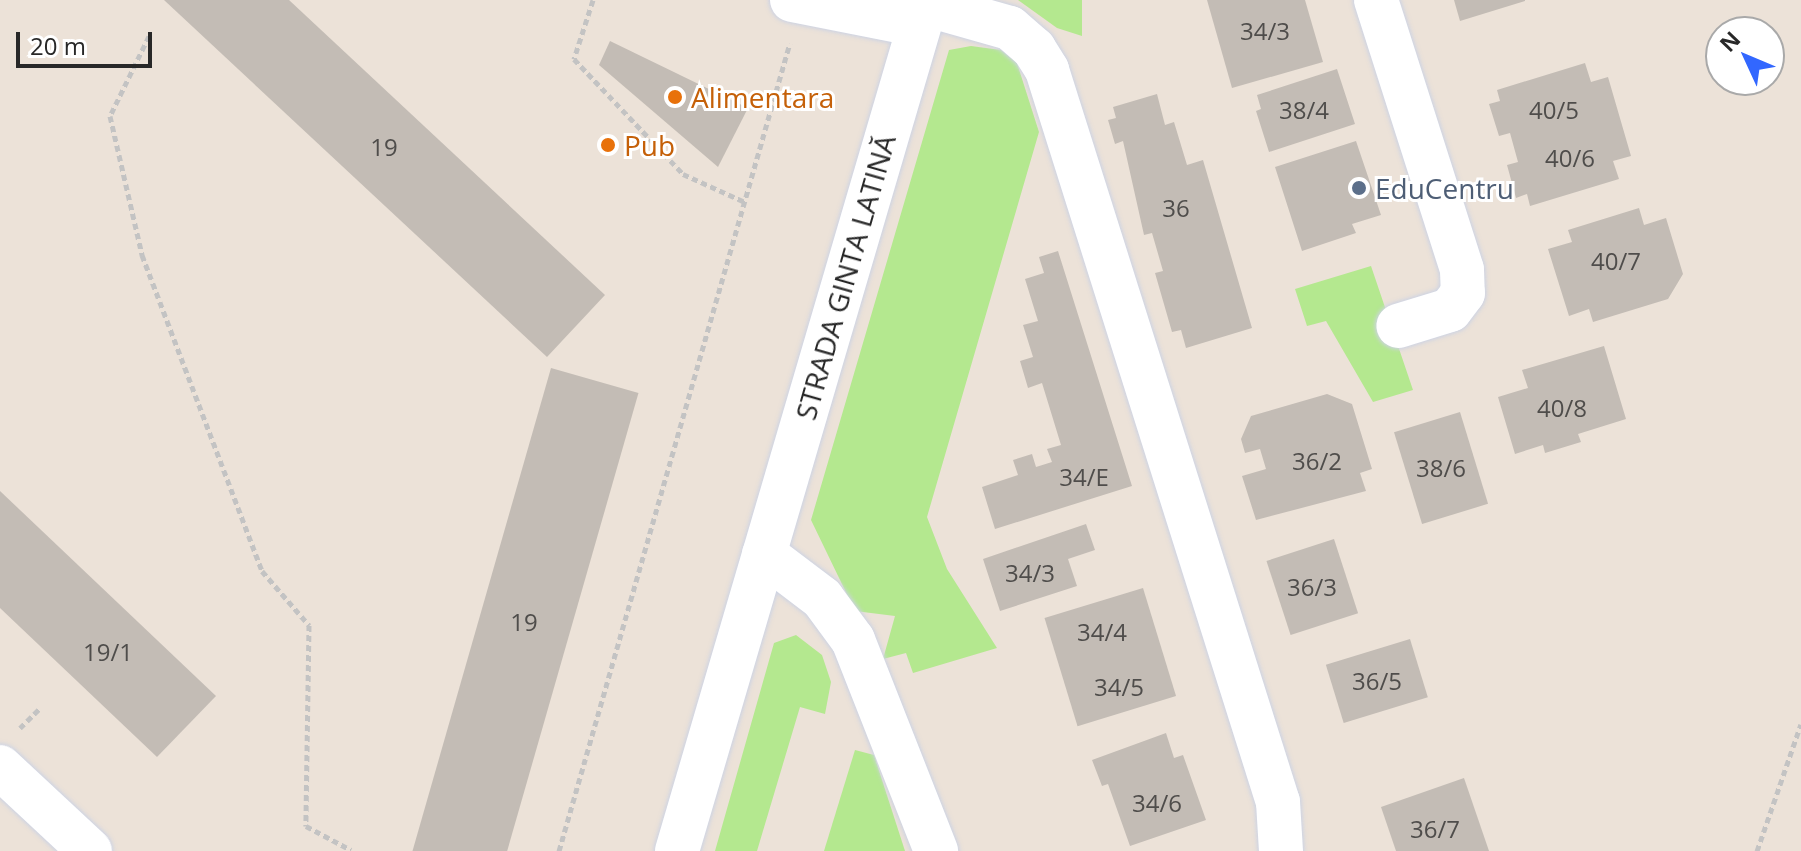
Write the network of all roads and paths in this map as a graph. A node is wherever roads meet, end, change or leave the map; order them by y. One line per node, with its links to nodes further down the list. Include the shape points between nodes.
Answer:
1 (593, 0): 6 (path, via 574,59 683,174)
2 (1376, 0): 7 (street, via 1462,270 1463,293 1450,310)
3 (797, 1): 4 (street); 6 (path)
4 (924, 10): 8 (street, STRADA GINTA LATINĂ); 16 (street, via 1010,28 1034,49 1047,70 1278,802)
5 (149, 36): 11 (path, via 110,116 142,255 262,571 309,625 306,826)
6 (745, 202): 13 (path)
7 (1398, 326)
8 (764, 554): 14 (street, STRADA GINTA LATINĂ); 15 (street, via 822,598 853,640)
9 (1801, 724): 17 (path)
10 (0, 767): 12 (street)
11 (351, 850)
12 (90, 851)
13 (559, 851)
14 (677, 851)
15 (936, 851)
16 (1281, 851)
17 (1757, 851)

